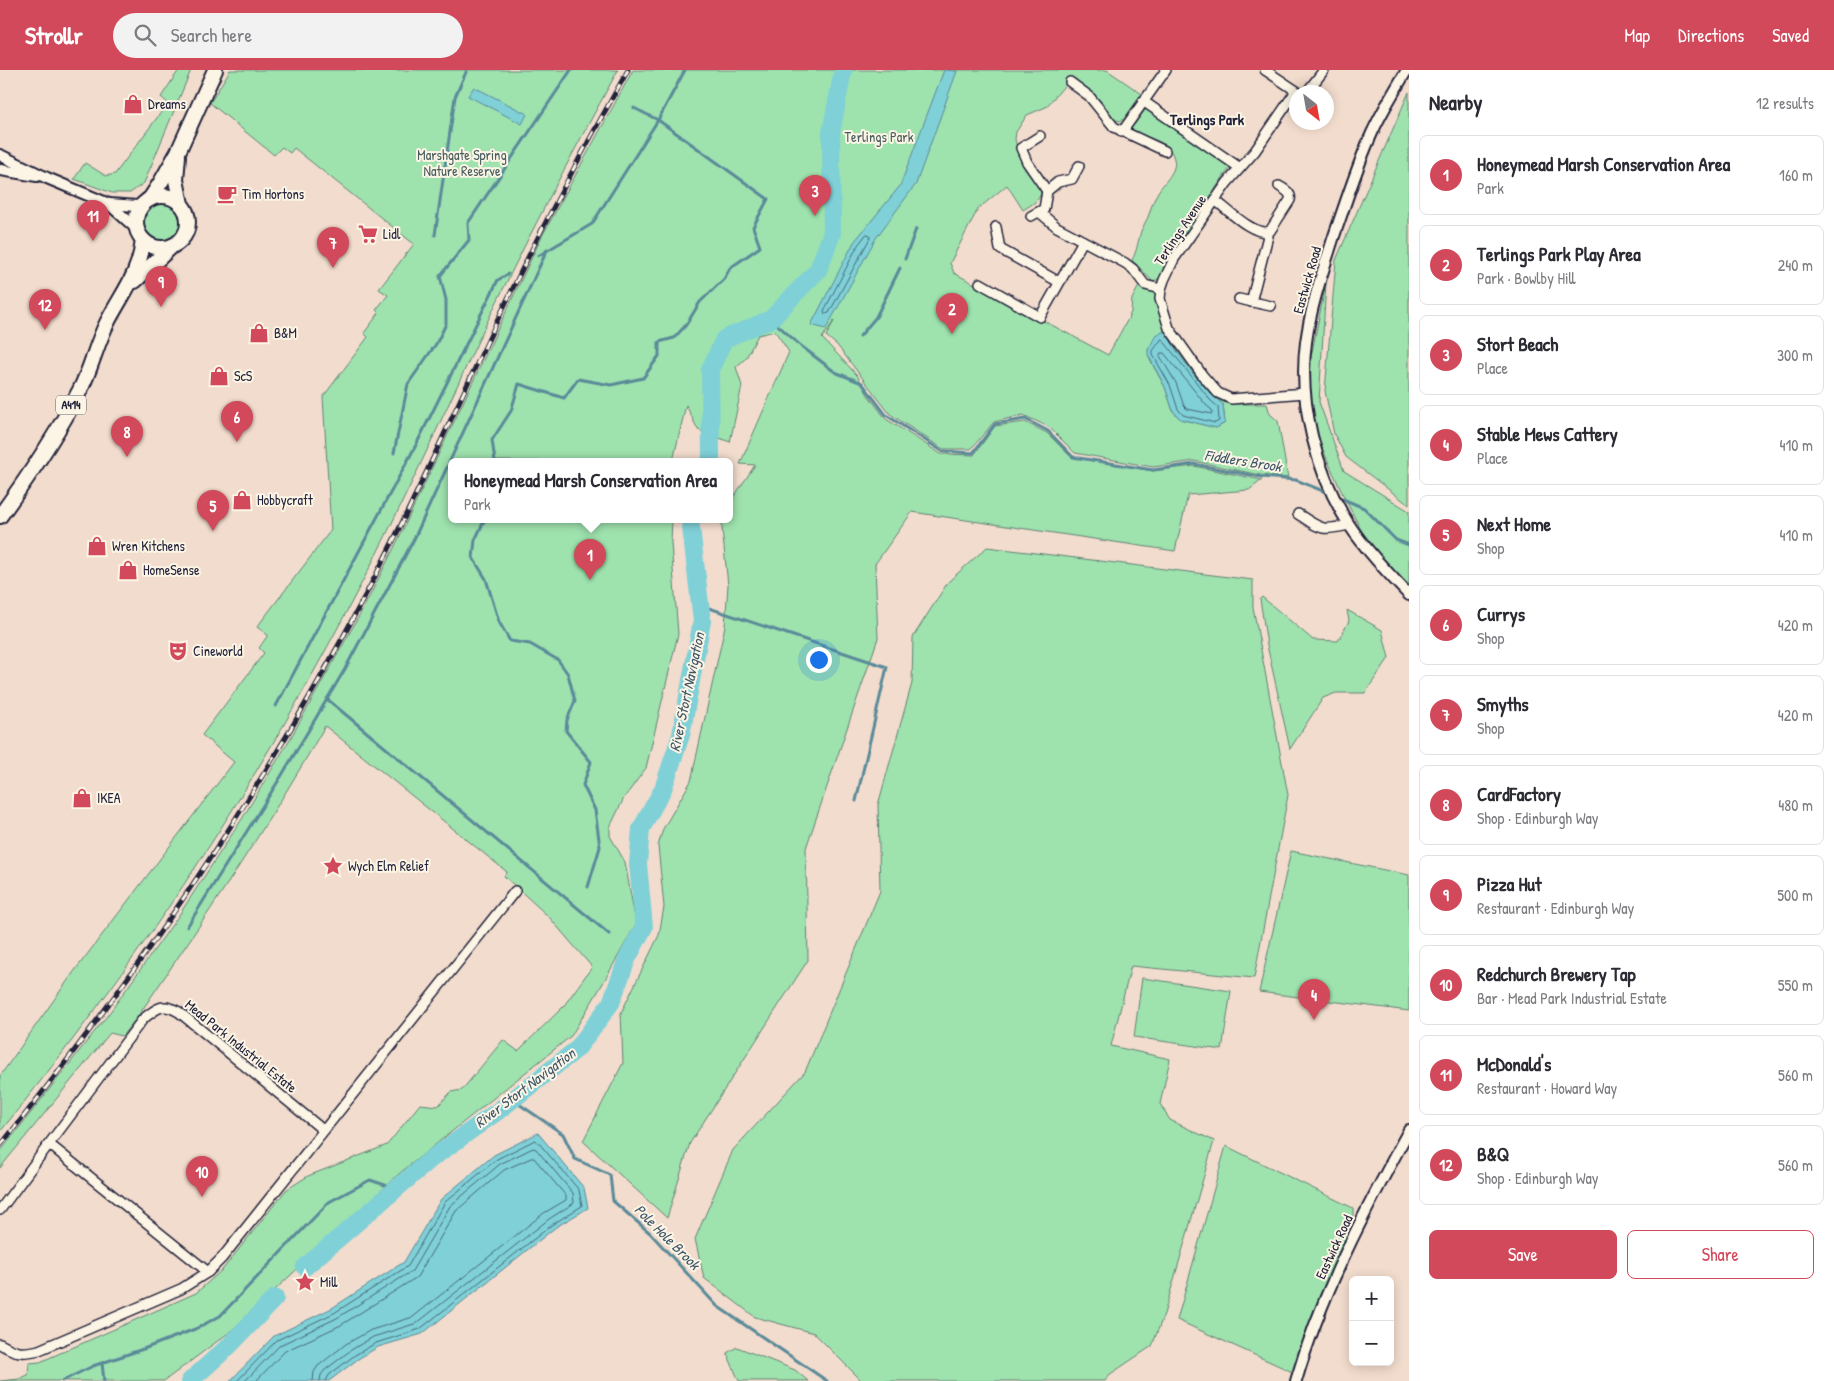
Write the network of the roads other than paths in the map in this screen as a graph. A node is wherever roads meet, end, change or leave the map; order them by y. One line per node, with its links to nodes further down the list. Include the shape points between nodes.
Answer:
1 (215, 70): 14 (highway)
2 (1166, 70): 9 (street)
3 (1265, 70): 8 (street)
4 (1324, 70): 7 (street)
5 (1407, 70): 40 (street, Eastwick Road, via 1372,133 1343,208 1318,288 1306,343)
6 (1070, 82): 11 (street, via 1089,96 1114,127)
7 (1312, 85)
8 (1289, 86)
9 (1144, 101): 11 (street); 17 (street)
10 (1289, 103): 17 (street, Terlings Avenue)
11 (1122, 132): 13 (street)
12 (1040, 136): 21 (street, via 1021,148)
13 (1165, 151)
14 (178, 152): 22 (highway); 25 (highway, via 176,180)
15 (0, 156): 18 (street); 19 (street)
16 (1079, 166): 21 (street, via 1072,179 1058,182)
17 (1240, 168): 23 (street, Terlings Avenue)
18 (0, 170): 19 (street)
19 (47, 178): 24 (street)
20 (1279, 186): 29 (street, via 1291,197 1270,230)
21 (1047, 192): 26 (street, via 1044,208)
22 (148, 200): 24 (street, via 137,206); 25 (highway, via 165,196); 30 (highway, via 137,215)
23 (1216, 201): 29 (street, via 1254,230); 36 (street, Terlings Avenue, via 1174,259)
24 (109, 204): 30 (street)
25 (181, 204): 32 (highway, via 188,222 184,236)
26 (1039, 212): 27 (street); 31 (street, via 1057,227)
27 (1030, 216)
28 (996, 227): 33 (street, via 1000,249)
29 (1265, 232): 38 (street, via 1268,236)
30 (140, 235): 32 (highway, via 155,247); 35 (highway, A414, via 140,260)
31 (1083, 241): 33 (street); 36 (street, via 1129,266 1145,285)
32 (175, 244): 35 (highway, A414)
33 (1059, 282): 34 (street, via 1040,317)
34 (980, 283)
35 (129, 286): 42 (highway, A414, via 106,323 80,389 36,466)
36 (1161, 289): 40 (street, via 1160,299 1169,328 1218,393 1231,400)
37 (1239, 299): 38 (street)
38 (1251, 302): 39 (street)
39 (1271, 306)
40 (1305, 393): 43 (street, Eastwick Road, via 1315,452)
41 (1298, 514): 43 (street, via 1320,529)
42 (0, 516)
43 (1349, 525): 44 (street, Eastwick Road)
44 (1409, 595)
45 (515, 891): 46 (street)
46 (323, 1130): 48 (street, Mead Park Industrial Estate, via 178,1012 170,1007 158,1007 143,1019); 50 (street)
47 (1409, 1130): 52 (street, Eastwick Road, via 1338,1268)
48 (49, 1144): 49 (street, Mead Park Industrial Estate); 50 (street)
49 (0, 1210)
50 (208, 1272): 51 (street, via 181,1289 39,1350 15,1352)
51 (0, 1344)
52 (1296, 1381)

